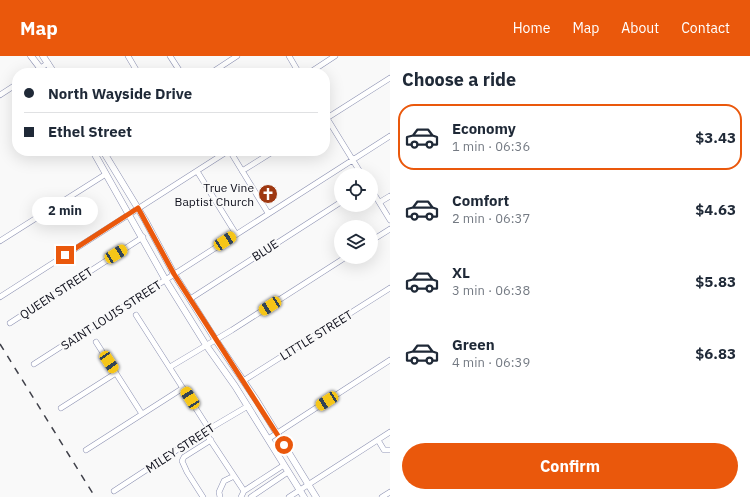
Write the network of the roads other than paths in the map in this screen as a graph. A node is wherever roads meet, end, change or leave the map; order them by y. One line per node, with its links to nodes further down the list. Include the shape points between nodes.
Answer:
1 (31, 56): 9 (main road)
2 (43, 56): 8 (main road)
3 (128, 56): 12 (street)
4 (170, 56): 13 (street)
5 (238, 56): 14 (street)
6 (289, 56): 15 (street)
7 (335, 56): 16 (street)
8 (48, 63): 10 (street); 11 (main road)
9 (40, 68)
10 (44, 68)
11 (51, 68)
12 (135, 68)
13 (178, 68)
14 (219, 68)
15 (296, 68)
16 (317, 68)
17 (390, 78): 20 (street)
18 (12, 87): 19 (street)
19 (0, 95)
20 (330, 115)
21 (330, 123): 28 (street)
22 (390, 136): 28 (street, SAINT LOUIS STREET)
23 (96, 156): 32 (main road)
24 (106, 156): 37 (main road)
25 (221, 156): 30 (street)
26 (232, 156): 31 (street)
27 (266, 156): 31 (street)
28 (353, 159): 29 (street); 38 (street, SAINT LOUIS STREET)
29 (358, 168)
30 (197, 171): 37 (street); 42 (street)
31 (242, 171): 38 (street)
32 (106, 174): 39 (main road); 45 (street)
33 (390, 196): 35 (street)
34 (378, 199): 35 (street)
35 (380, 202): 40 (street)
36 (334, 206): 51 (street, BLUE)
37 (138, 208): 39 (street); 47 (main road)
38 (268, 213): 42 (street, SAINT LOUIS STREET)
39 (129, 214): 43 (main road); 50 (street)
40 (390, 220)
41 (390, 229): 44 (street)
42 (236, 234): 47 (street, SAINT LOUIS STREET)
43 (143, 237): 48 (main road); 53 (street, QUEEN STREET)
44 (378, 237)
45 (0, 241)
46 (335, 264): 54 (street)
47 (174, 274): 48 (street, SAINT LOUIS STREET); 51 (main road)
48 (165, 280): 56 (main road); 58 (street, SAINT LOUIS STREET)
49 (390, 288): 61 (street, LITTLE STREET)
50 (0, 297)
51 (190, 299): 54 (main road)
52 (136, 315): 59 (street)
53 (10, 323)
54 (215, 339): 56 (street); 61 (main road)
55 (96, 342): 60 (street)
56 (206, 345): 59 (street); 64 (main road)
57 (390, 360): 69 (street)
58 (34, 364)
59 (170, 367): 62 (street)
60 (116, 373): 65 (street); 66 (street)
61 (242, 381): 63 (main road)
62 (183, 388): 66 (street); 67 (street)
63 (257, 401): 64 (main road); 69 (main road)
64 (248, 406): 67 (street, MILEY STREET); 70 (main road)
65 (61, 408)
66 (142, 414): 73 (street)
67 (207, 430): 71 (street); 82 (street, MILEY STREET)
68 (390, 432): 72 (street)
69 (277, 434): 70 (street); 79 (main road)
70 (268, 439): 75 (main road)
71 (211, 440): 77 (street); 85 (street, via 184,457 182,461)
72 (378, 440): 74 (street, via 384,450); 79 (street)
73 (86, 450)
74 (390, 450)
75 (284, 464): 76 (main road); 78 (street)
76 (288, 472): 80 (main road); 81 (street)
77 (234, 476): 83 (street); 86 (street, via 224,481 219,492)
78 (258, 482): 81 (street); 83 (street)
79 (308, 484): 80 (street); 91 (main road)
80 (299, 489): 89 (street); 90 (main road)
81 (263, 490): 88 (street)
82 (114, 491)
83 (244, 491): 87 (street)
84 (390, 492): 92 (street)
85 (203, 497)
86 (220, 497)
87 (240, 497)
88 (251, 497)
89 (289, 497)
90 (304, 497)
91 (316, 497)
92 (382, 497)

